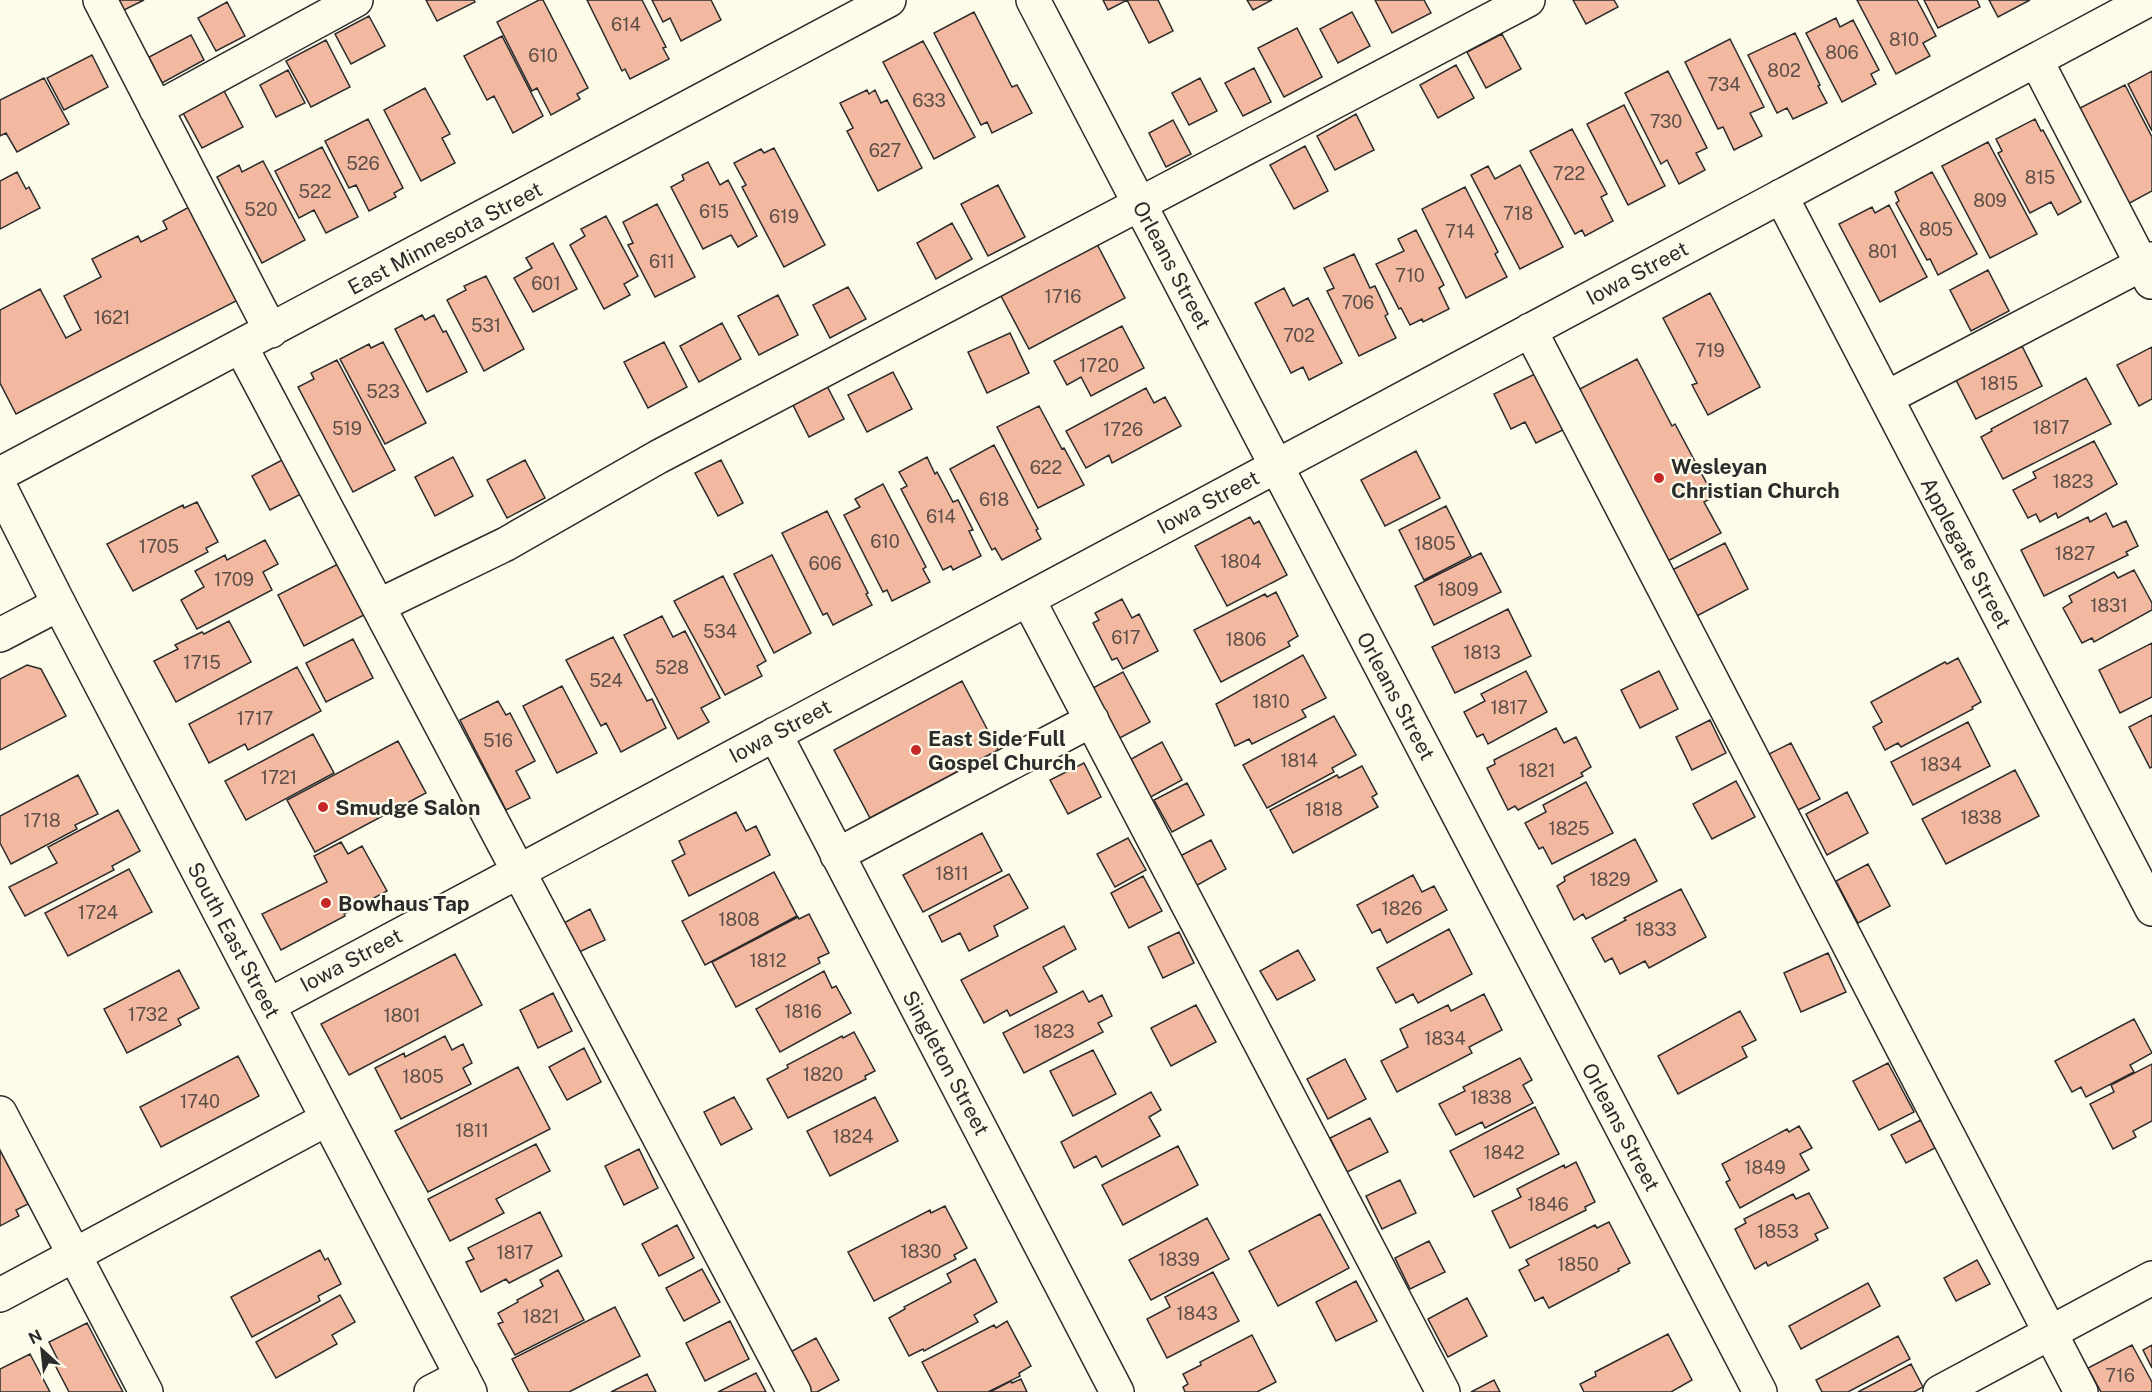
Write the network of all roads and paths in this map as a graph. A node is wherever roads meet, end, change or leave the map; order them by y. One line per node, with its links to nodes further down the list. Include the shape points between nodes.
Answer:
1 (100, 0): 8 (street)
2 (356, 0): 8 (street)
3 (889, 0): 13 (street, East Minnesota Street)
4 (1033, 0): 10 (street, Orleans Street)
5 (1528, 0): 10 (street)
6 (2148, 0): 7 (street, Iowa Street)
7 (2036, 60): 9 (street, Iowa Street); 11 (street)
8 (156, 109): 13 (street)
9 (1781, 196): 12 (street, Iowa Street); 15 (street, Applegate Street)
10 (1140, 204): 16 (street, Orleans Street); 21 (street, via 658,457 506,544)
11 (2149, 269): 15 (street)
12 (1530, 330): 16 (street, Iowa Street); 34 (street)
13 (271, 331): 14 (street, East Minnesota Street)
14 (241, 347): 17 (street, East Minnesota Street); 21 (street)
15 (1886, 398): 27 (street, Applegate Street)
16 (1276, 466): 19 (street, Iowa Street); 41 (street, Orleans Street)
17 (0, 474)
18 (0, 487): 20 (street, South East Street)
19 (1028, 599): 23 (street); 24 (street, Iowa Street)
20 (59, 604): 22 (street); 28 (street, South East Street)
21 (378, 606): 26 (street)
22 (0, 635)
23 (1092, 720): 25 (street); 40 (street)
24 (775, 734): 25 (street, Singleton Street); 26 (street, Iowa Street)
25 (837, 855): 39 (street, Singleton Street)
26 (518, 871): 28 (street, Iowa Street); 38 (street)
27 (2152, 909)
28 (269, 1005): 30 (street, South East Street)
29 (0, 1113): 31 (street)
30 (327, 1119): 31 (street); 35 (street, South East Street)
31 (74, 1255): 33 (street); 36 (street)
32 (2152, 1278): 34 (street)
33 (0, 1295)
34 (2050, 1333): 42 (street); 43 (street)
35 (466, 1384): 37 (street)
36 (146, 1392)
37 (431, 1392)
38 (794, 1392)
39 (1117, 1392)
40 (1443, 1392)
41 (1760, 1392)
42 (1940, 1392)
43 (2081, 1392)

